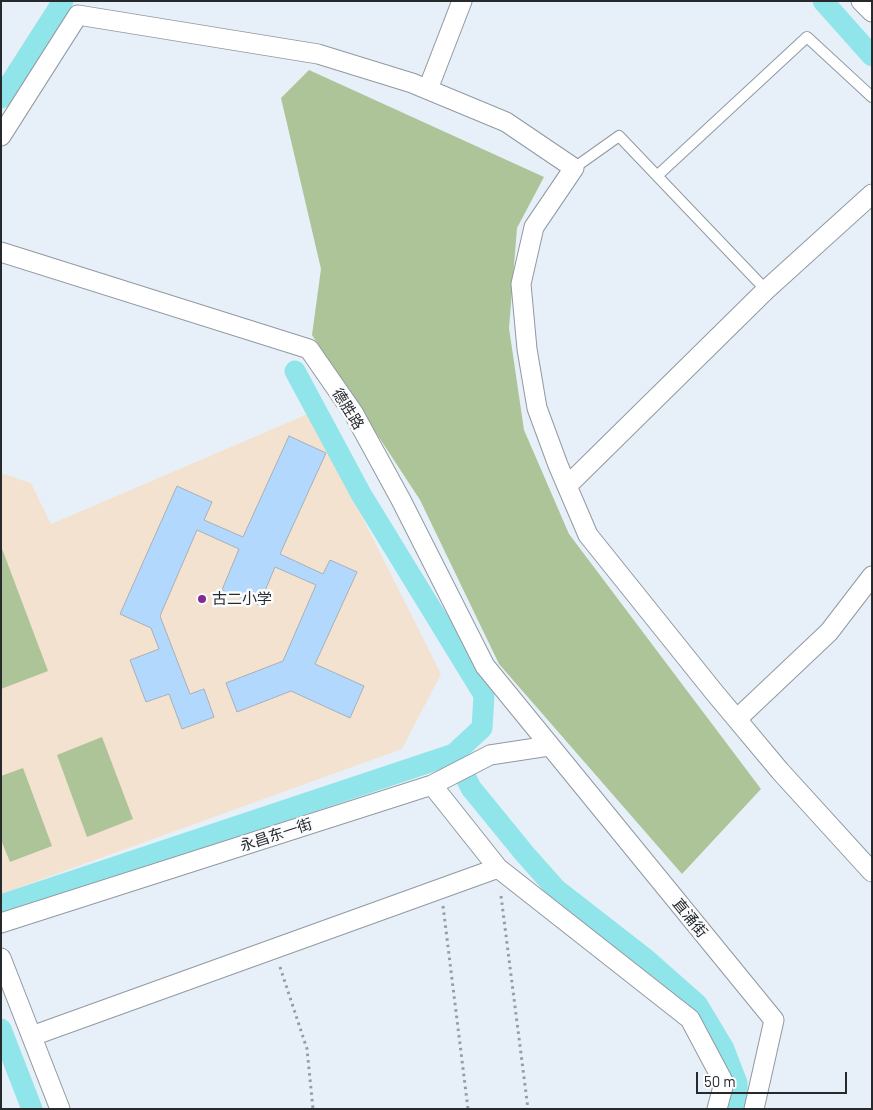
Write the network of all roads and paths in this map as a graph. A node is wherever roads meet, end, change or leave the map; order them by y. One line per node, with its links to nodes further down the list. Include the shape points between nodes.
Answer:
1 (462, 1): 4 (street)
2 (862, 1): 3 (street)
3 (872, 12)
4 (428, 89): 6 (street, via 318,54 78,15); 7 (street, via 506,122)
5 (872, 97): 8 (lane, via 808,37)
6 (1, 136)
7 (574, 168): 8 (lane, via 619,136); 12 (street, via 534,227 521,284 527,349 538,408)
8 (658, 175): 11 (lane)
9 (872, 194): 11 (street)
10 (1, 252): 15 (street, 德胜路, via 309,348 354,414 486,666)
11 (766, 290): 12 (street)
12 (567, 486): 14 (street, via 588,535)
13 (872, 576): 14 (street, via 829,632)
14 (737, 719): 18 (street)
15 (549, 746): 16 (street, 永昌东一街, via 490,754); 29 (street, 直涌街, via 774,1020)
16 (432, 785): 17 (street); 20 (street, 永昌东一街)
17 (498, 868): 19 (street); 27 (path); 28 (street, via 690,1019 724,1083)
18 (872, 872)
19 (441, 888): 21 (street); 26 (path)
20 (1, 924)
21 (274, 949): 23 (street); 25 (path, via 307,1049)
22 (1, 958): 23 (street)
23 (32, 1036): 24 (street)
24 (60, 1109)
25 (313, 1109)
26 (468, 1109)
27 (528, 1109)
28 (718, 1109)
29 (754, 1109)

